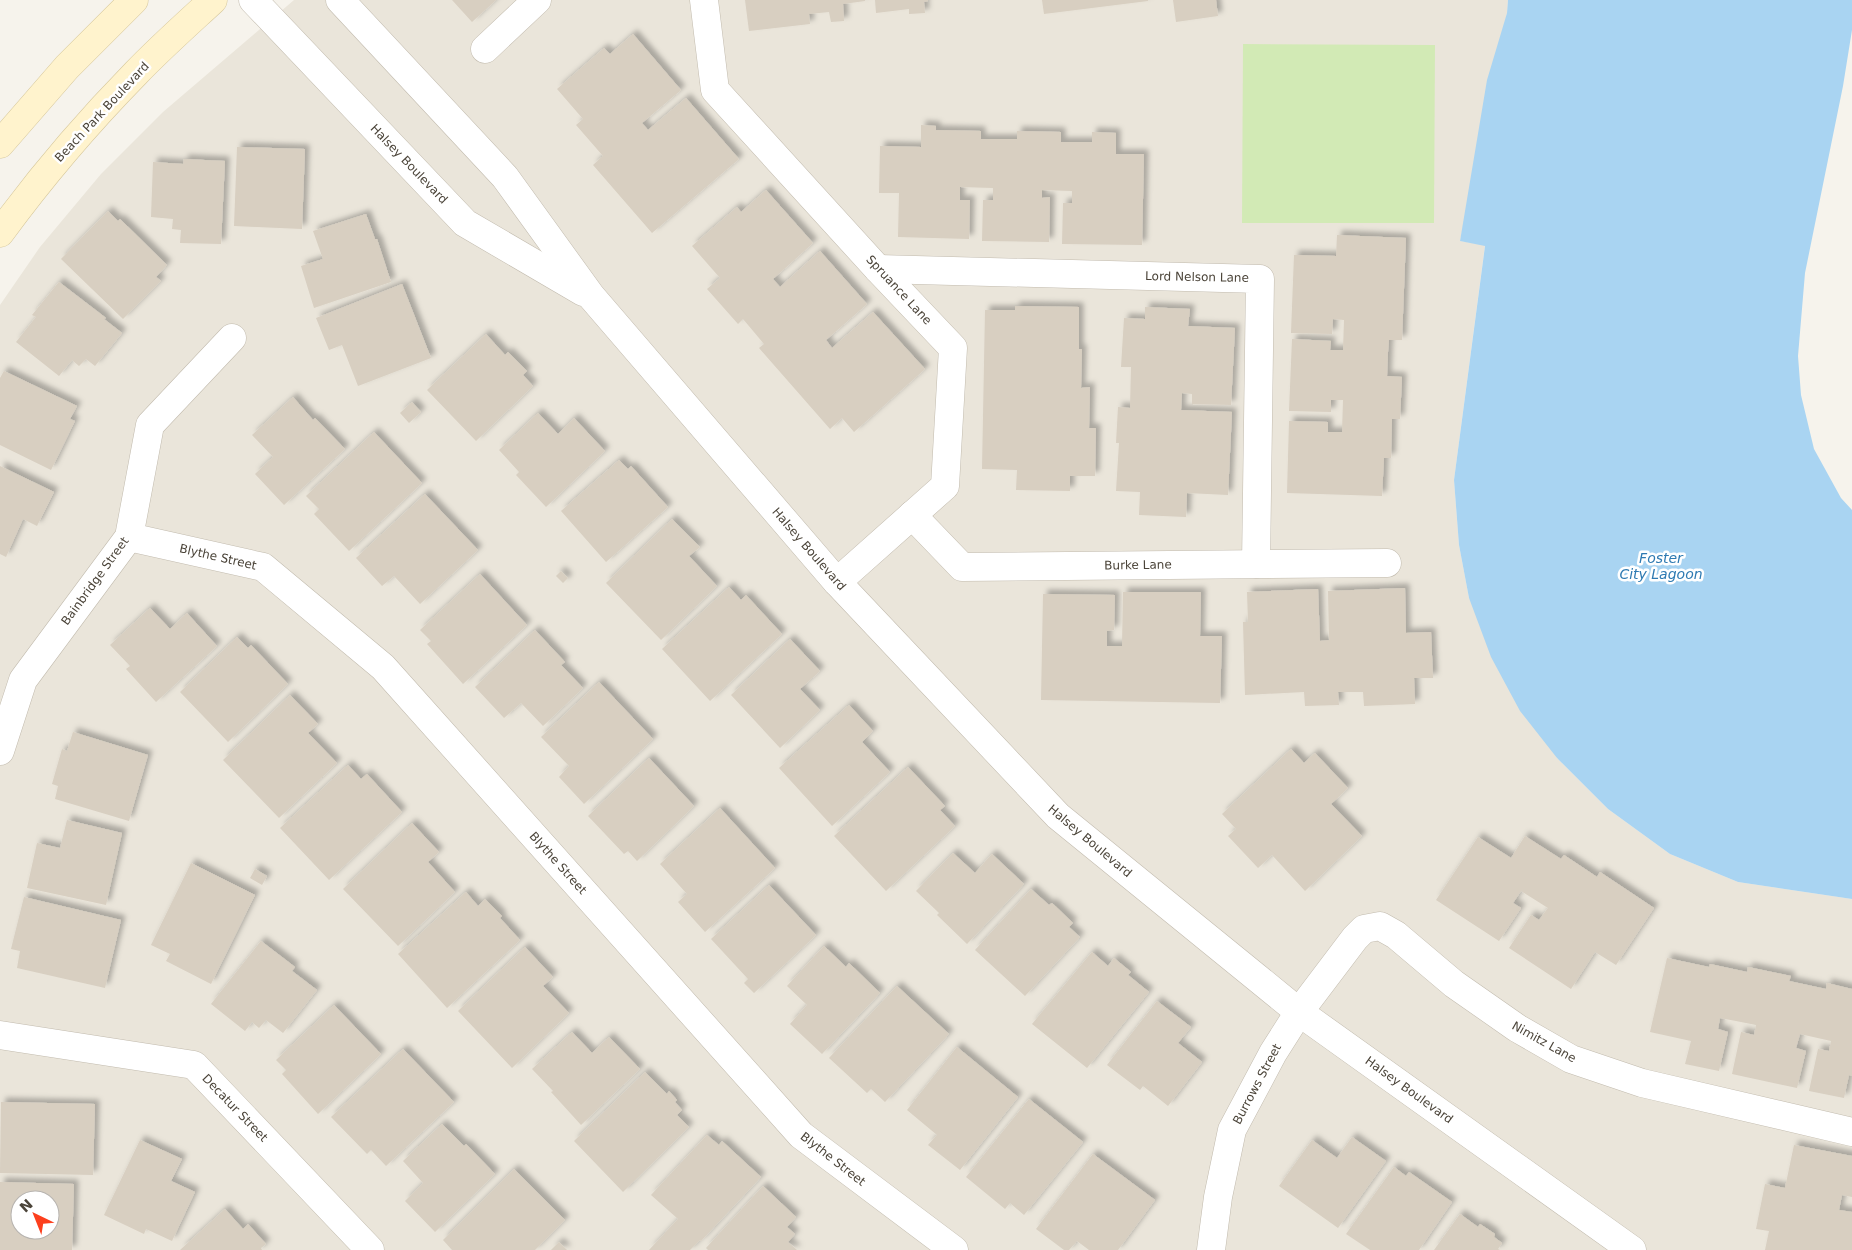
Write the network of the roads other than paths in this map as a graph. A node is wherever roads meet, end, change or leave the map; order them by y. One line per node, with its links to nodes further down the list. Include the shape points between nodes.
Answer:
1 (134, 0): 8 (main road, via 67,68)
2 (213, 0): 9 (main road, Beach Park Boulevard, via 136,73 34,188)
3 (254, 0): 11 (street, Halsey Boulevard, via 465,223)
4 (340, 0): 11 (street, Halsey Boulevard, via 505,177)
5 (537, 0): 7 (street)
6 (704, 0): 10 (street, Spruance Lane, via 715,90)
7 (485, 49)
8 (0, 144)
9 (0, 233)
10 (878, 269): 13 (street, Spruance Lane, via 953,348 945,486); 16 (street, Lord Nelson Lane, via 1260,279)
11 (591, 296): 17 (street, Halsey Boulevard)
12 (232, 338): 14 (street, Bainbridge Street, via 150,425)
13 (912, 515): 16 (street, Burke Lane, via 962,567); 17 (street, Spruance Lane)
14 (129, 537): 18 (street, Bainbridge Street, via 23,680); 23 (street, Blythe Street, via 263,567 383,667 801,1135)
15 (1387, 563): 16 (street, Burke Lane)
16 (1256, 564)
17 (837, 582): 19 (street, Halsey Boulevard, via 1058,816)
18 (0, 751)
19 (1299, 1012): 21 (street, Nimitz Lane, via 1355,938 1364,929 1380,926 1517,1028 1571,1059 1642,1083); 24 (street, Burrows Street, via 1273,1052 1232,1130); 25 (street, Halsey Boulevard)
20 (0, 1035): 22 (street, Decatur Street, via 194,1065)
21 (1852, 1132)
22 (370, 1250)
23 (954, 1250)
24 (1211, 1250)
25 (1632, 1250)

